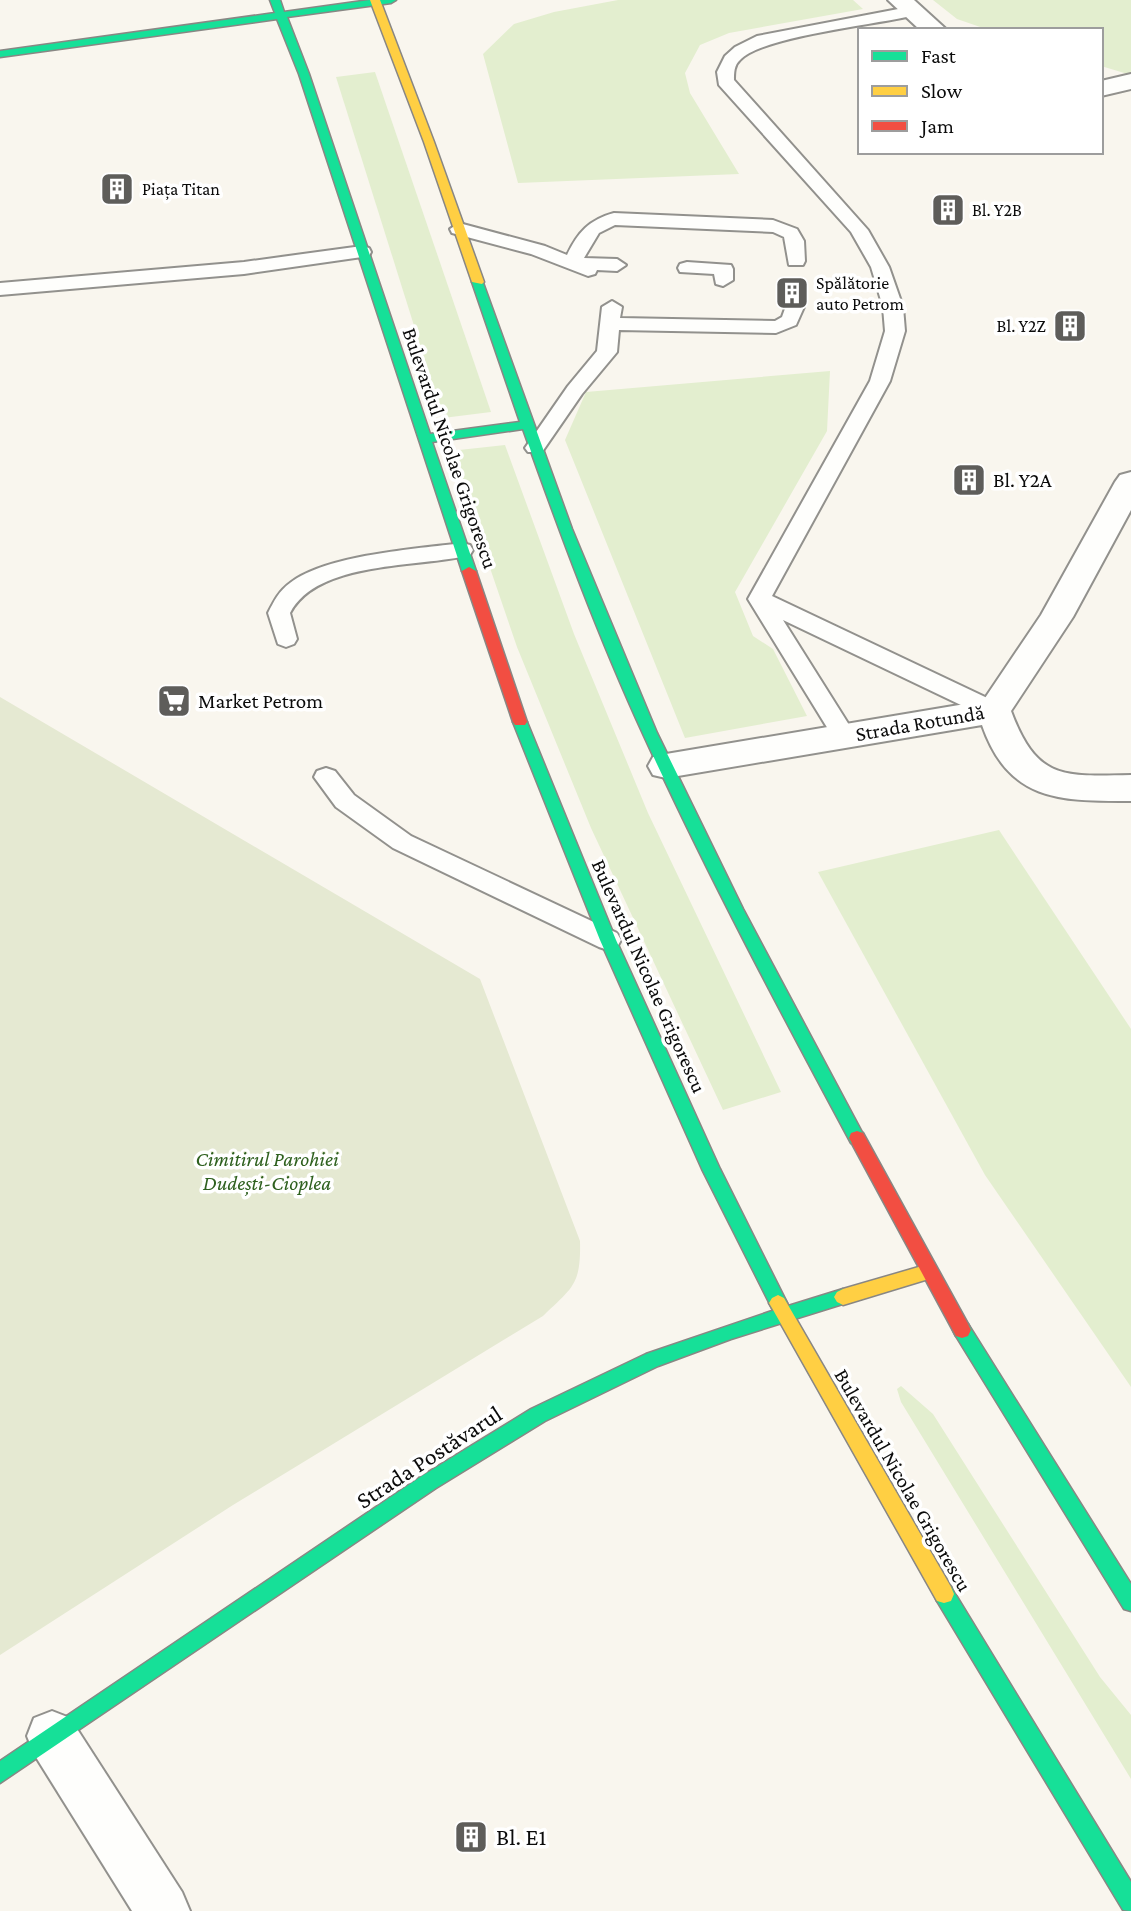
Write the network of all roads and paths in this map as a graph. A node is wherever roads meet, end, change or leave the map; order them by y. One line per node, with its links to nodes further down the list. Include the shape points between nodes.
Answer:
1 (275, 0): 4 (main road, Bulevardul Nicolae Grigorescu)
2 (380, 1): 4 (main road); 9 (main road)
3 (907, 6): 5 (street); 24 (lane, via 763,40 737,53 725,68 725,81 859,230 880,267 893,307 895,331 880,381)
4 (281, 17): 6 (main road); 10 (main road, Bulevardul Nicolae Grigorescu)
5 (933, 28)
6 (0, 54)
7 (1131, 82): 8 (street)
8 (1103, 89)
9 (459, 229): 12 (lane); 19 (main road)
10 (362, 251): 17 (lane, via 244,268); 20 (main road, Bulevardul Nicolae Grigorescu)
11 (796, 261): 12 (lane, via 794,236 787,229 614,219 591,229)
12 (572, 263): 13 (lane); 15 (lane)
13 (617, 265)
14 (687, 268): 16 (lane, via 724,269)
15 (596, 275)
16 (723, 280)
17 (0, 289)
18 (794, 307): 21 (lane, via 788,324 776,327 721,319 612,316 607,352)
19 (527, 425): 20 (main road); 21 (main road)
20 (424, 439): 23 (main road, Bulevardul Nicolae Grigorescu)
21 (535, 448): 28 (main road, via 624,674)
22 (1131, 482): 26 (street, Strada Rotundă, via 1056,617)
23 (462, 550): 25 (lane, via 334,570 305,584 287,597 279,613); 31 (main road, Bulevardul Nicolae Grigorescu, via 524,732)
24 (759, 599): 26 (lane); 27 (lane)
25 (286, 639)
26 (994, 711): 27 (street, Strada Rotundă); 30 (street, via 1003,741 1035,778 1071,788)
27 (844, 736): 28 (street, Strada Rotundă)
28 (666, 766): 32 (main road, via 762,963)
29 (326, 777): 31 (lane, via 345,801 402,842)
30 (1131, 788)
31 (608, 940): 33 (main road, Bulevardul Nicolae Grigorescu, via 711,1169)
32 (929, 1272): 33 (main road, Strada Postăvarul); 34 (main road)
33 (784, 1315): 35 (main road, Strada Postăvarul, via 616,1375 551,1406 444,1471); 37 (main road, Bulevardul Nicolae Grigorescu, via 960,1623)
34 (1131, 1602)
35 (52, 1736): 36 (main road, Strada Postăvarul); 38 (street)
36 (0, 1773)
37 (1131, 1902)
38 (163, 1911)

